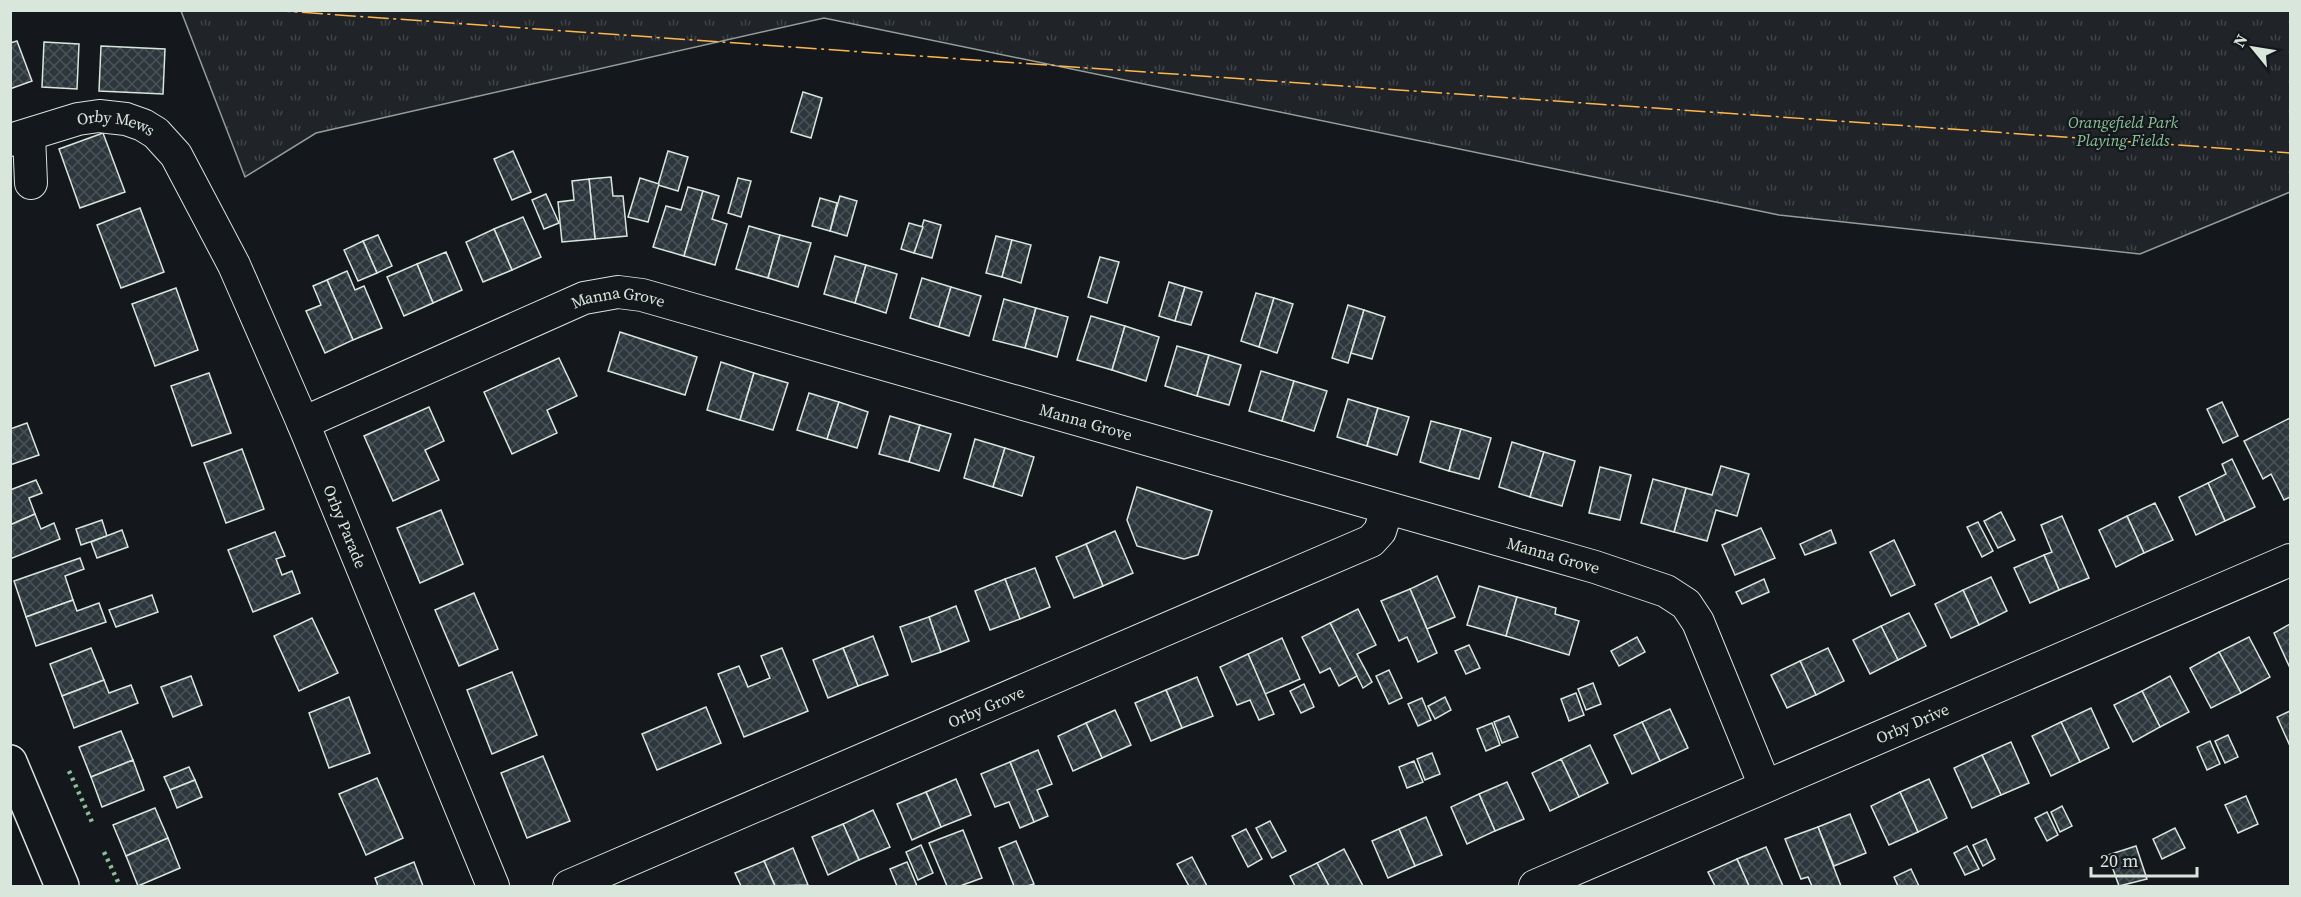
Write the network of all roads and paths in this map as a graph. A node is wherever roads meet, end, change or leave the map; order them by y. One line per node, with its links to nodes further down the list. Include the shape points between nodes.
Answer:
1 (20, 137): 2 (street, Orby Mews, via 78,119 126,119 156,133); 3 (street, Orby Mews)
2 (185, 170): 4 (street, Orby Parade, via 234,265)
3 (31, 183)
4 (303, 423): 5 (street, Manna Grove, via 584,298 618,292 654,299); 10 (street, Orby Parade)
5 (1387, 509): 8 (street, Manna Grove, via 1595,567 1666,591 1686,604 1698,622); 11 (street, Orby Grove, via 1380,531 1371,542)
6 (2290, 560): 8 (street, Orby Drive)
7 (10, 762): 9 (street)
8 (1764, 786): 12 (street, Orby Drive)
9 (62, 886)
10 (493, 886)
11 (569, 886)
12 (1535, 886)

